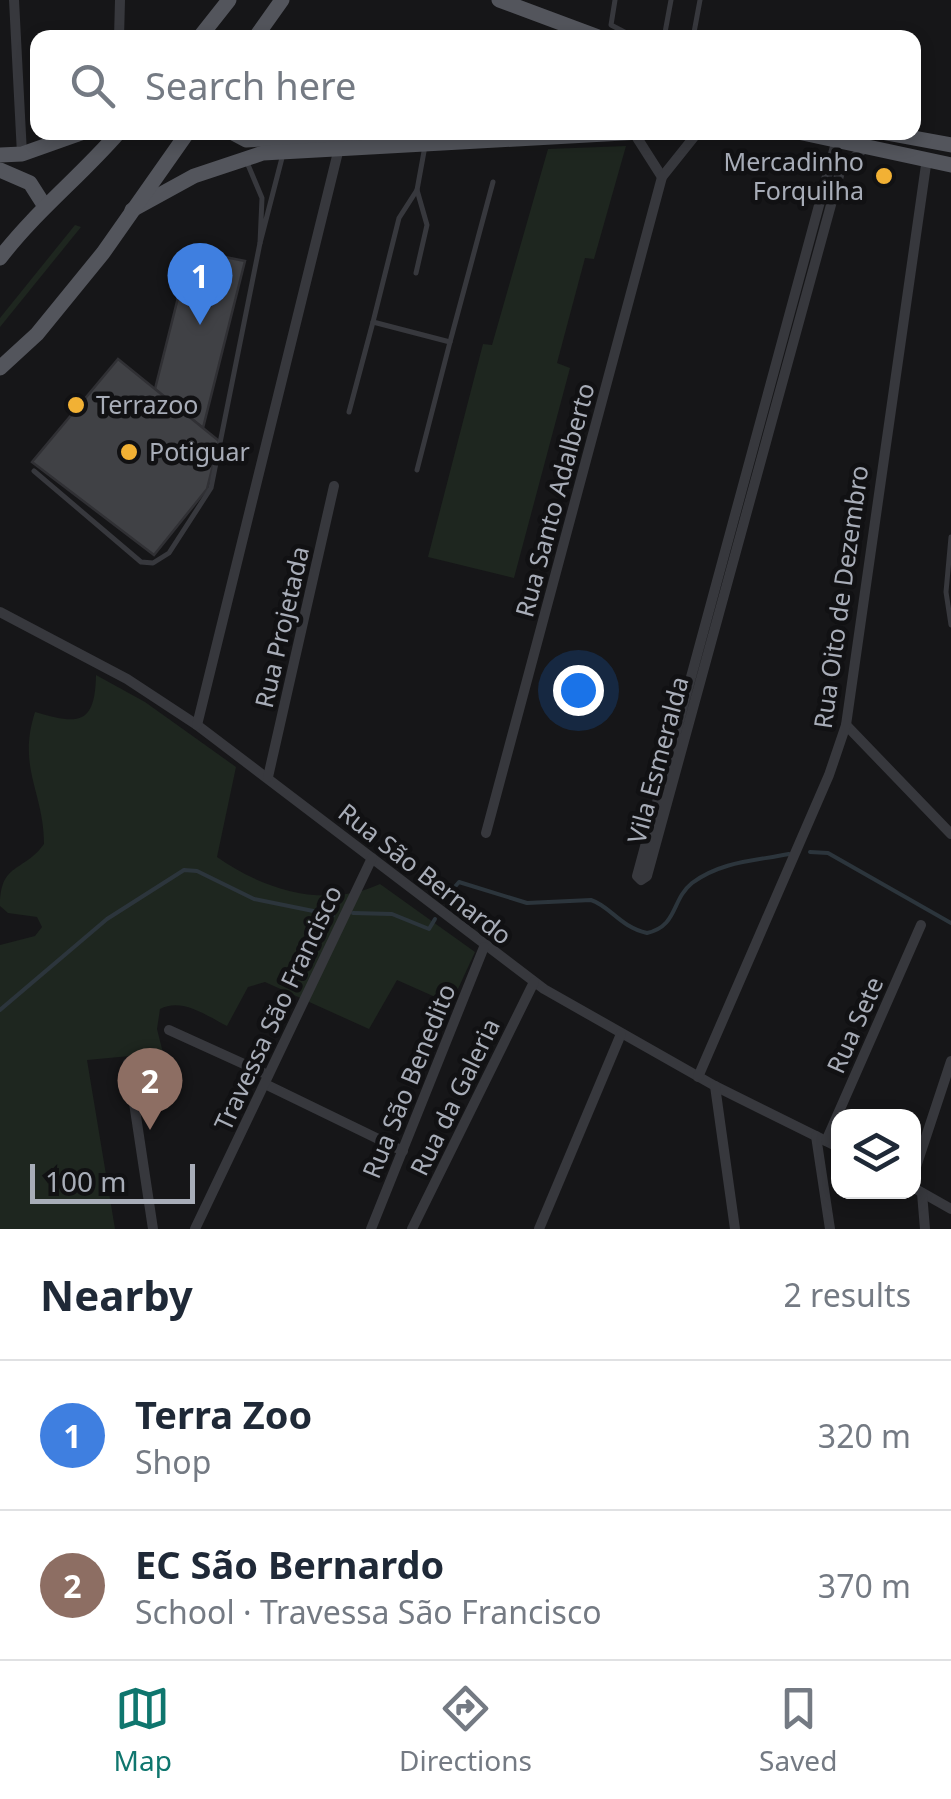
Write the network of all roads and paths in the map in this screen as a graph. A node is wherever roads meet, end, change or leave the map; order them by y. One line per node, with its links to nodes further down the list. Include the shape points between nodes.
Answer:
1 (14, 0): 32 (street)
2 (120, 0): 9 (street)
3 (229, 0): 10 (main road)
4 (282, 0): 11 (main road)
5 (500, 0): 12 (main road)
6 (615, 0): 13 (lane, via 611,25)
7 (671, 0): 14 (lane)
8 (700, 0): 15 (lane)
9 (119, 30)
10 (205, 30)
11 (264, 30)
12 (580, 30)
13 (621, 30)
14 (665, 30)
15 (694, 30)
16 (921, 139): 30 (main road)
17 (61, 140): 32 (main road)
18 (112, 140): 40 (main road, via 76,181)
19 (182, 140): 41 (main road)
20 (280, 140): 42 (lane)
21 (287, 140): 31 (main road)
22 (490, 140): 28 (main road)
23 (642, 140): 37 (street)
24 (692, 140): 37 (street, Rua Santo Adalberto)
25 (837, 140): 44 (street, Vila Esmeralda)
26 (842, 140): 29 (main road)
27 (248, 143): 41 (main road); 42 (lane, via 262,198)
28 (426, 143): 31 (main road); 39 (lane)
29 (867, 145): 34 (main road); 44 (street, Vila Esmeralda, via 840,172)
30 (951, 145)
31 (339, 148): 57 (street)
32 (22, 154): 33 (main road)
33 (0, 156)
34 (927, 158): 35 (main road); 58 (street, Rua Oito de Dezembro)
35 (951, 165)
36 (0, 170): 40 (main road, via 30,183)
37 (662, 177): 60 (street, Rua Santo Adalberto)
38 (493, 182): 47 (lane)
39 (417, 190): 45 (lane, via 427,225); 46 (lane, via 399,218)
40 (44, 204): 43 (main road)
41 (132, 210): 48 (main road, via 37,334)
42 (260, 243): 51 (lane, via 212,488 169,554 141,562)
43 (0, 258)
44 (808, 270): 53 (street, Vila Esmeralda)
45 (416, 273)
46 (372, 322): 47 (lane); 49 (lane)
47 (450, 342): 50 (lane)
48 (0, 368)
49 (349, 412)
50 (416, 470)
51 (34, 471)
52 (334, 486): 59 (street, Rua Projetada)
53 (743, 507): 53 (street, Vila Esmeralda, via 639,880 647,876)
54 (951, 537): 56 (lane)
55 (0, 612): 57 (street, Rua São Bernardo)
56 (951, 626)
57 (197, 724): 59 (street, Rua São Bernardo)
58 (846, 725): 61 (street); 70 (street, Rua Oito de Dezembro)
59 (268, 777): 62 (street, Rua São Bernardo)
60 (486, 833)
61 (951, 834)
62 (372, 858): 64 (street, Rua São Bernardo); 71 (street, Travessa São Francisco)
63 (921, 924): 73 (street, Rua Sete)
64 (484, 947): 65 (street, Rua São Bernardo); 75 (street, Rua São Benedito)
65 (534, 982): 67 (street, Rua São Bernardo); 83 (street, Rua da Galeria)
66 (169, 1030): 71 (street)
67 (621, 1034): 70 (street, Rua São Bernardo); 84 (street)
68 (951, 1061): 76 (street)
69 (128, 1064): 80 (street)
70 (698, 1077): 72 (street, Rua São Bernardo)
71 (266, 1079): 75 (street); 81 (street, Travessa São Francisco)
72 (715, 1086): 73 (street, Rua São Bernardo); 85 (street)
73 (822, 1138): 74 (street, Rua São Bernardo); 86 (street)
74 (831, 1144)
75 (403, 1151): 82 (street, Rua São Benedito)
76 (921, 1153)
77 (921, 1193): 79 (street)
78 (920, 1199): 87 (street)
79 (951, 1209)
80 (153, 1229)
81 (195, 1229)
82 (371, 1229)
83 (412, 1229)
84 (539, 1229)
85 (735, 1229)
86 (830, 1229)
87 (926, 1229)

